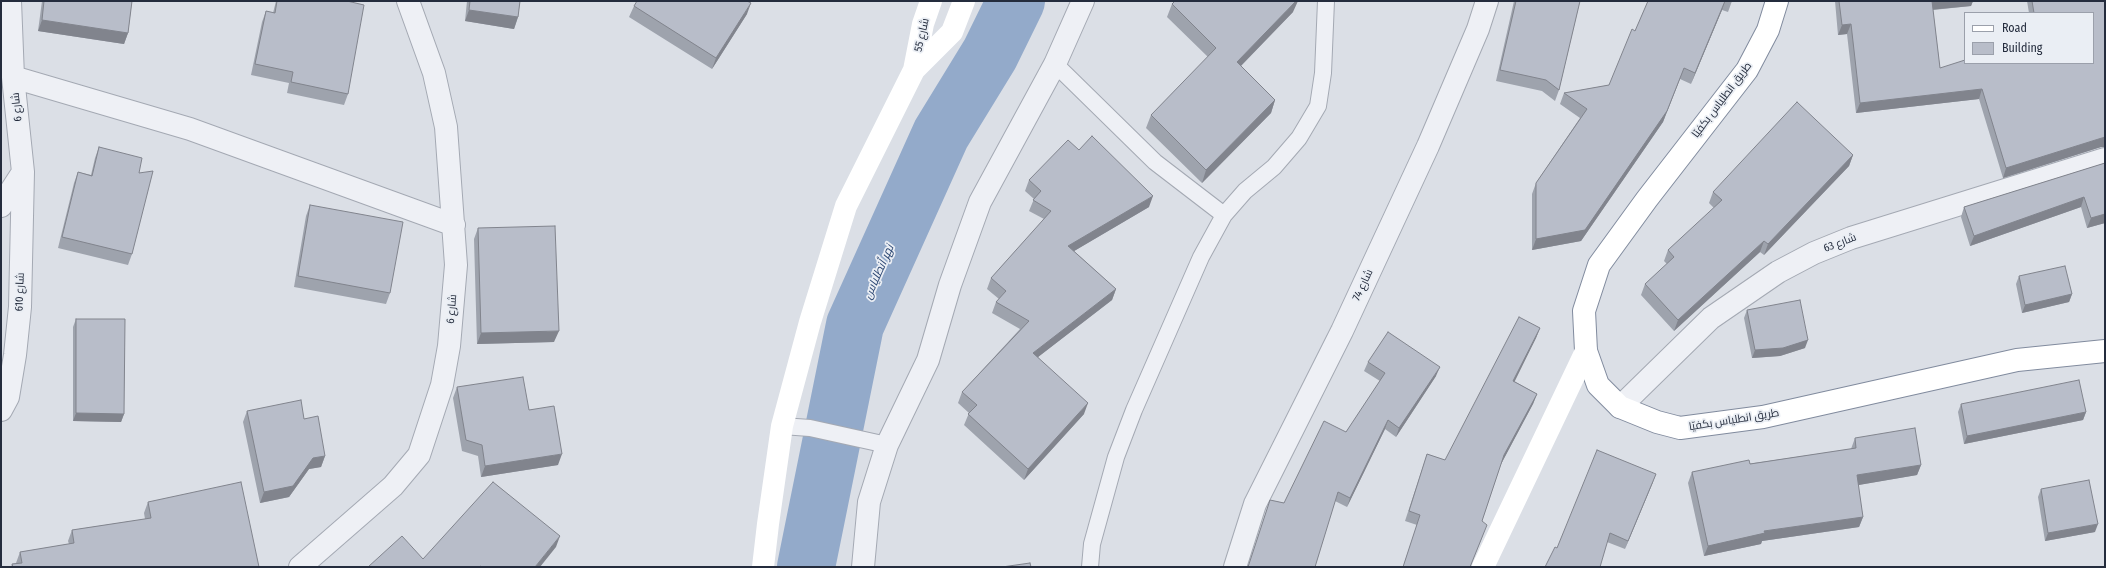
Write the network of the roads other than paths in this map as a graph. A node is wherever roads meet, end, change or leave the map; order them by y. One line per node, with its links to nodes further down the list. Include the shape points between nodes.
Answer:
1 (10, 1): 11 (street, شارع 6)
2 (408, 1): 16 (street, شارع 6, via 434,73 446,126)
3 (931, 1): 10 (main road, شارع 55, via 923,24)
4 (964, 1): 10 (main road, via 952,32)
5 (1083, 1): 9 (street)
6 (1326, 1): 15 (lane, via 1323,73 1318,106 1299,138 1274,167 1245,191)
7 (1486, 1): 27 (street, شارع 74, via 1478,29 1428,146 1342,331 1255,504)
8 (1777, 1): 17 (main road, طريق انطلياس بكفيّا, via 1768,30 1747,70 1599,265 1584,311)
9 (1055, 64): 15 (lane, via 1155,162); 22 (street, via 980,202 950,285 928,360)
10 (914, 70): 21 (main road, via 846,206 810,322)
11 (14, 77): 13 (street, شارع 6); 16 (street, via 190,129)
12 (2105, 159): 19 (street, شارع 63, via 1851,238 1814,253 1778,272 1711,318)
13 (23, 172): 14 (street); 20 (street, شارع 610, via 20,307 16,355 8,397)
14 (1, 206)
15 (1224, 215): 26 (lane, via 1181,299 1126,430 1092,544)
16 (454, 226): 23 (street, شارع 6, via 456,265 449,346 442,385 418,455 393,486)
17 (1586, 351): 19 (main road, طريق انطلياس بكفيّا, via 1598,385); 28 (main road)
18 (2105, 351): 19 (main road, طريق انطلياس بكفيّا, via 2017,360 1763,417 1680,428)
19 (1620, 407)
20 (1, 410)
21 (782, 426): 22 (lane, via 810,428); 24 (main road)
22 (880, 443): 25 (street, via 869,502)
23 (300, 567)
24 (763, 567)
25 (863, 567)
26 (1090, 567)
27 (1235, 567)
28 (1483, 567)

